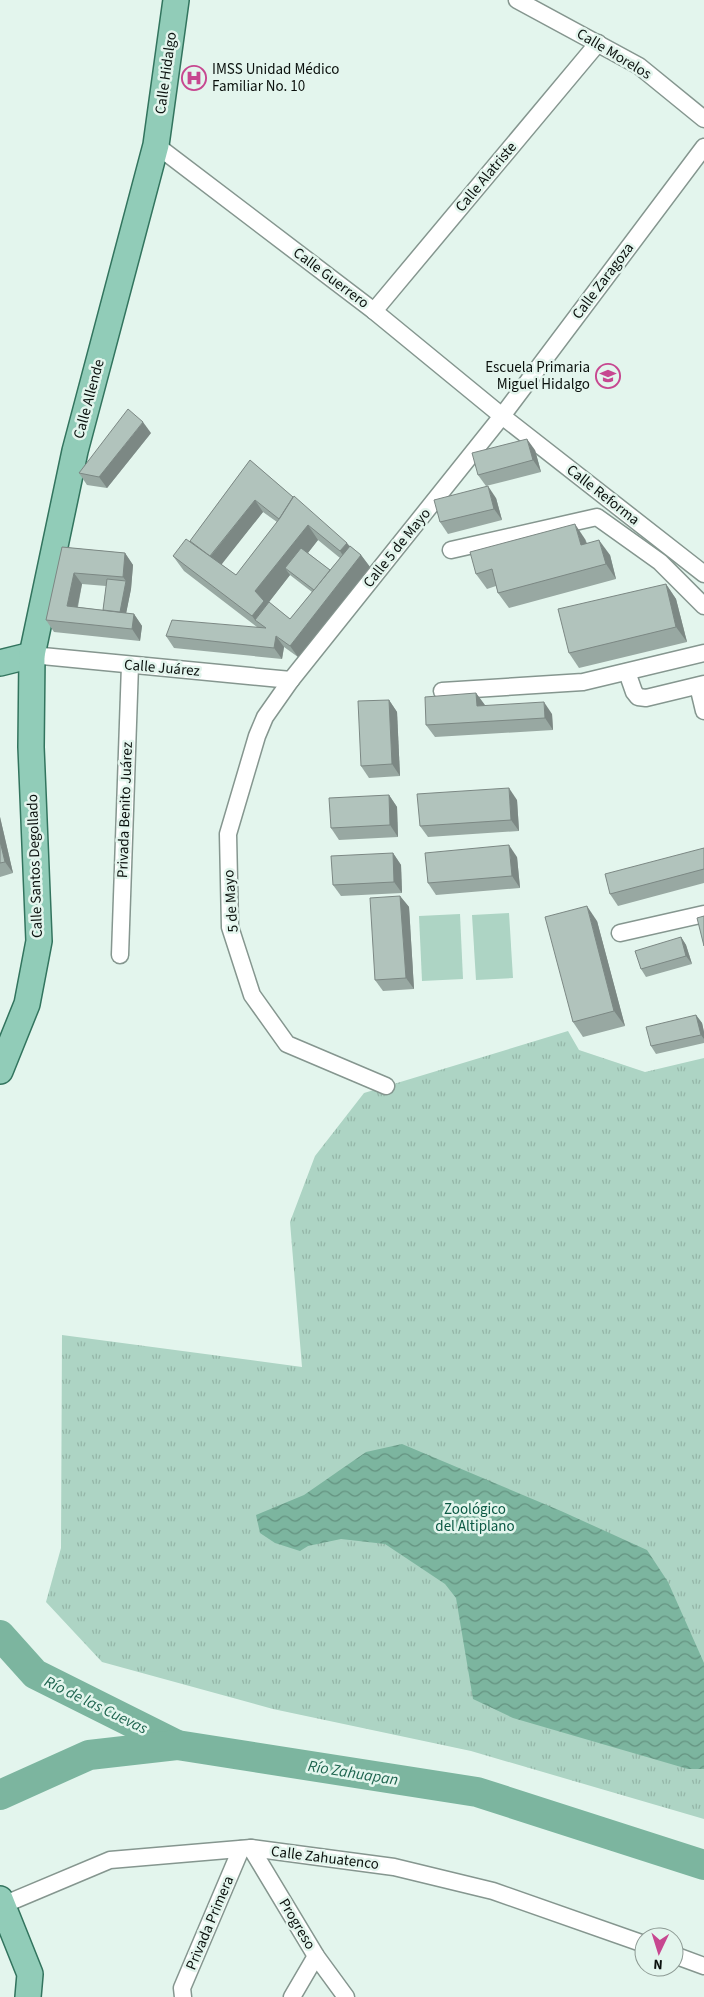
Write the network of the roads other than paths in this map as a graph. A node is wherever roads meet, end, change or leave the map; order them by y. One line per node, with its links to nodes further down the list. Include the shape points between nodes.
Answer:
1 (176, 0): 5 (main road, Calle Hidalgo)
2 (517, 0): 3 (street, Calle Morelos)
3 (598, 43): 4 (street, Calle Morelos, via 639,66); 7 (street, Calle Alatriste)
4 (704, 118)
5 (156, 145): 7 (street, Calle Guerrero); 13 (main road, Calle Allende, via 75,451)
6 (704, 147): 8 (street, Calle Zaragoza)
7 (374, 311): 8 (street, Calle Guerrero)
8 (502, 416): 10 (street, Calle Reforma); 17 (street, Calle 5 de Mayo)
9 (451, 550): 11 (street, Calle Reforma, via 598,517 660,562)
10 (704, 574)
11 (704, 606)
12 (704, 653): 16 (street)
13 (32, 655): 14 (main road); 15 (street, Calle Juárez); 24 (main road, Calle Santos Degollado, via 31,747 39,941 27,1004)
14 (0, 663)
15 (130, 665): 17 (street, Calle Juárez); 23 (street, Privada Benito Juárez)
16 (628, 672): 18 (street, via 638,697); 19 (street, via 583,682)
17 (292, 680): 25 (street, 5 de Mayo, via 265,717 257,736 228,834 230,927 252,995 286,1044)
18 (701, 685): 20 (street)
19 (442, 690)
20 (704, 711)
21 (704, 914): 22 (street)
22 (620, 933)
23 (120, 955)
24 (0, 1071)
25 (386, 1086)
26 (246, 1849): 27 (street, Calle Zahuatenco, via 110,1860); 28 (street, Calle Zahuatenco, via 394,1867 493,1891); 29 (street, Progreso); 33 (street, Privada Primera, via 182,1988)
27 (1, 1902): 32 (main road, via 30,1974)
28 (634, 1940)
29 (316, 1956): 34 (street); 35 (street, Progreso)
30 (684, 1959): 31 (street)
31 (704, 1966)
32 (28, 1997)
33 (183, 1997)
34 (292, 1997)
35 (346, 1997)

